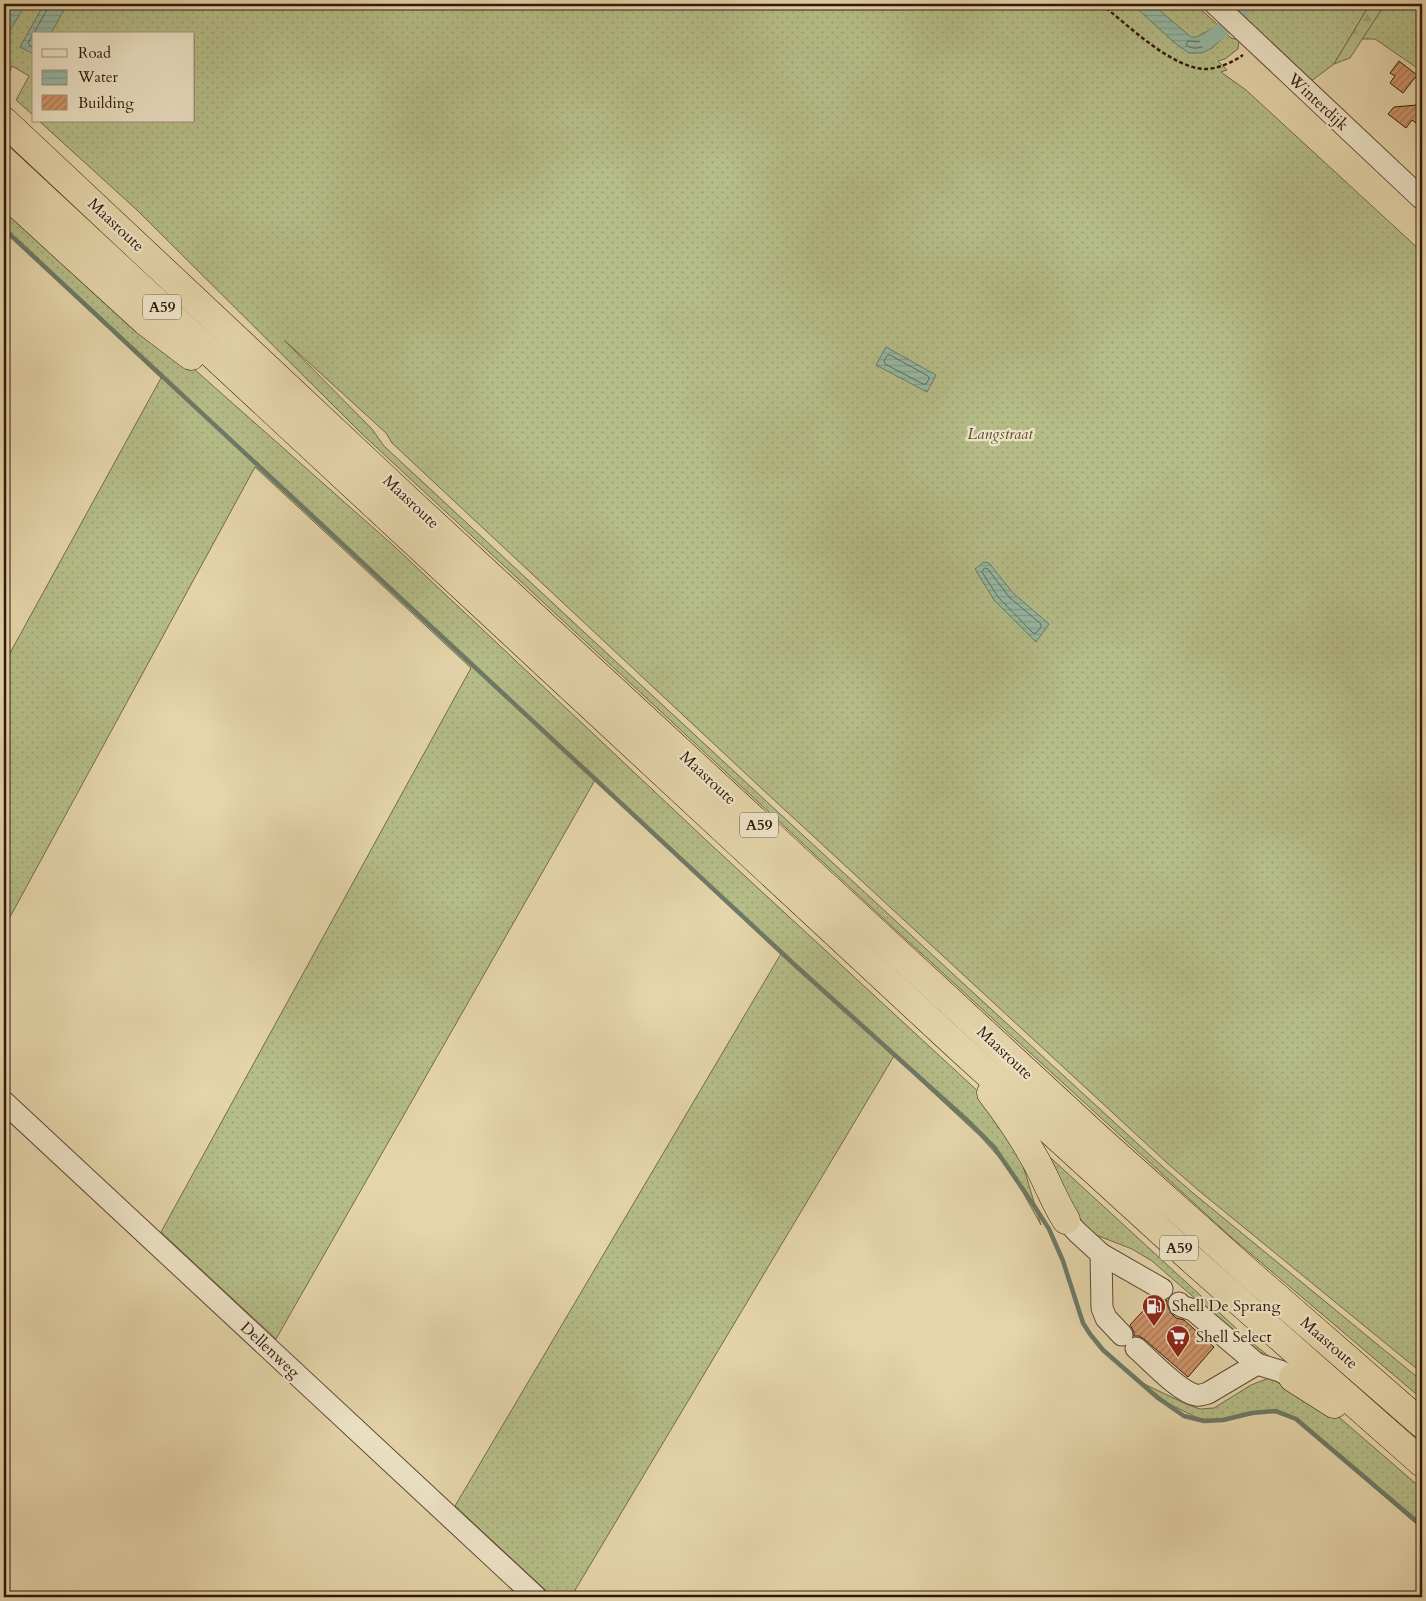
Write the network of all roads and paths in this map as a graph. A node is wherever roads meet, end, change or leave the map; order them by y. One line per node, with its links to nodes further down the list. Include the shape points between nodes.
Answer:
1 (1101, 4): 3 (path, via 1160,51 1185,65 1208,69 1232,62)
2 (1218, 6): 3 (street, Winterdijk)
3 (1260, 46): 7 (street, Winterdijk)
4 (4, 121): 17 (highway, Maasroute / A59, via 439,529 1078,1119)
5 (4, 161): 8 (highway, Maasroute / A59)
6 (4, 192): 8 (highway, A59, via 145,321)
7 (1422, 199)
8 (320, 454): 9 (highway, Maasroute / A59)
9 (953, 1042): 11 (highway, A59, via 1024,1139); 18 (highway, Maasroute / A59)
10 (4, 1102): 19 (street, Dellenweg)
11 (1066, 1220): 12 (street, A59)
12 (1101, 1254): 13 (street, A59); 15 (street, via 1102,1308 1106,1318 1181,1388 1199,1396)
13 (1162, 1289)
14 (1178, 1303): 15 (street, A59, via 1193,1310)
15 (1257, 1364): 16 (street, A59)
16 (1294, 1378): 18 (highway, A59)
17 (1422, 1424)
18 (1415, 1457)
19 (536, 1597)

